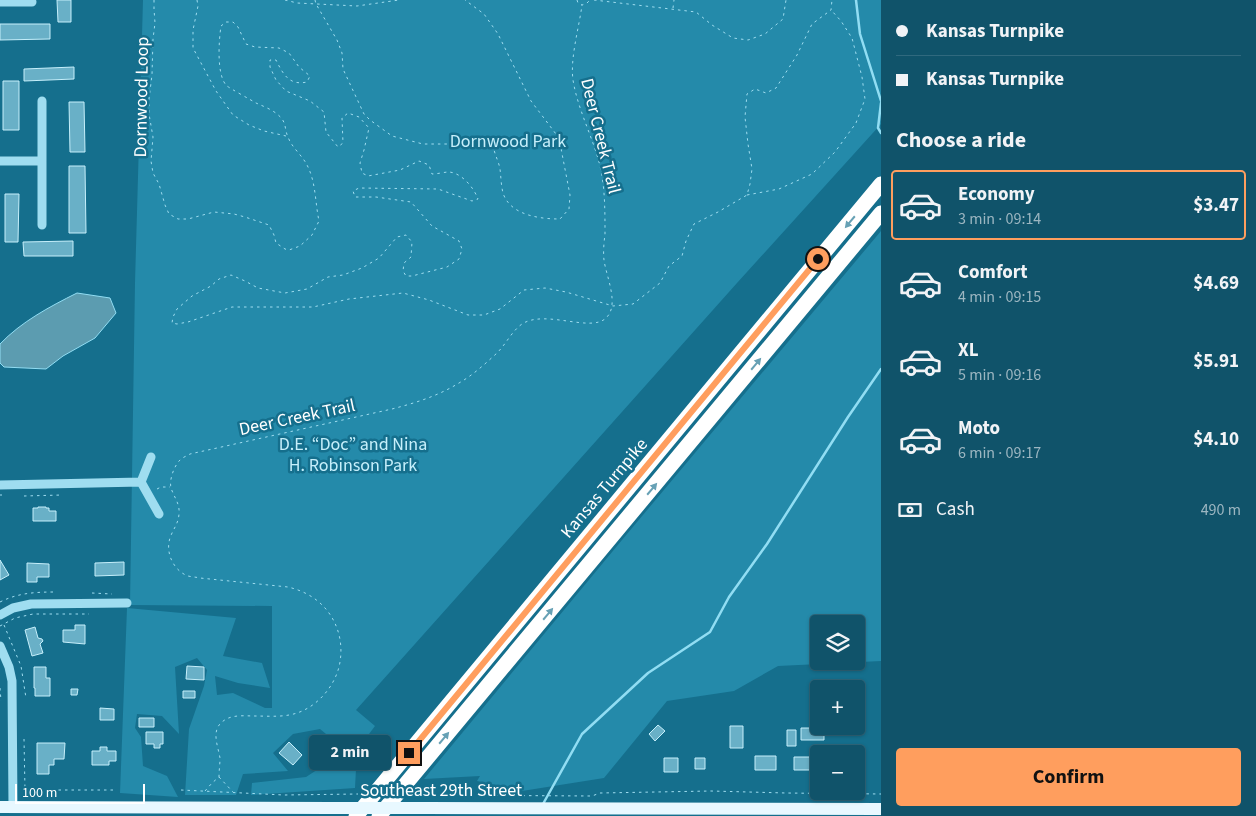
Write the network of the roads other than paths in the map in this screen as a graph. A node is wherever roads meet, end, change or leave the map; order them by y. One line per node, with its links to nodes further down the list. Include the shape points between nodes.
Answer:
1 (0, 2): 2 (street)
2 (32, 2)
3 (42, 101): 5 (street)
4 (0, 161): 5 (street)
5 (42, 161): 8 (street)
6 (881, 184): 18 (highway, Kansas Turnpike, one-way to 18)
7 (881, 213): 19 (highway, one-way to 7)
8 (42, 225)
9 (151, 457): 10 (street)
10 (141, 482): 11 (street); 12 (street)
11 (0, 485)
12 (158, 514)
13 (127, 603): 14 (street, via 31,604)
14 (0, 615)
15 (0, 646): 16 (street, via 12,681)
16 (7, 807): 17 (main road, Southeast 29th Street, bridge)
17 (881, 809)
18 (356, 816)
19 (379, 816)

